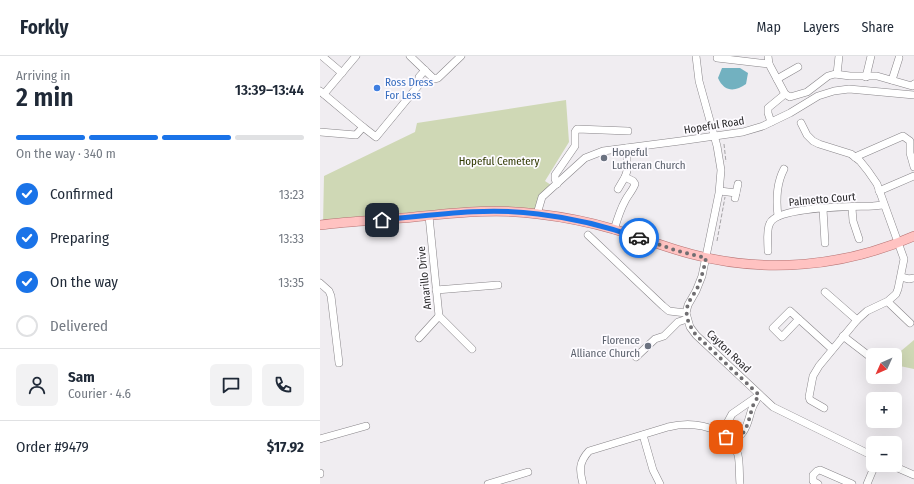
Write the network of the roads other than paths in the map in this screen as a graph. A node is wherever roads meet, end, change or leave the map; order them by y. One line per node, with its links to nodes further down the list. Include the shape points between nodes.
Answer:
1 (322, 56): 15 (street)
2 (356, 56): 15 (street)
3 (410, 56): 14 (street)
4 (461, 56): 14 (street, via 438,78 434,79)
5 (696, 56): 29 (street, via 699,81)
6 (768, 56): 12 (street)
7 (840, 56): 16 (street)
8 (871, 56): 17 (street)
9 (717, 58): 10 (street)
10 (738, 58): 12 (street)
11 (899, 58): 19 (street)
12 (769, 64): 18 (street)
13 (798, 67): 18 (street)
14 (425, 70): 26 (street, via 419,77 418,86 376,137)
15 (342, 73): 21 (street)
16 (837, 74): 17 (street); 22 (street, via 828,76 807,92 792,97)
17 (866, 77): 19 (street, via 877,76)
18 (777, 79): 22 (street)
19 (892, 80): 20 (street)
20 (913, 85)
21 (322, 93): 26 (street)
22 (785, 94): 24 (street, via 768,108)
23 (914, 95): 24 (street, Hopeful Road, via 849,89 834,91 818,96)
24 (771, 122): 29 (street, Hopeful Road, via 743,132)
25 (801, 123): 31 (street, via 814,141)
26 (363, 127): 27 (street, via 356,135)
27 (320, 132)
28 (628, 132): 36 (street, via 577,129 574,132 575,146 555,175)
29 (714, 136): 30 (street, Hopeful Road); 39 (street, via 720,164)
30 (627, 148): 35 (street); 36 (street, Hopeful Road, via 608,149 588,156)
31 (856, 157): 32 (street, via 903,136 910,141); 40 (street, via 868,170)
32 (914, 167)
33 (784, 169): 46 (street, via 779,177 776,199)
34 (914, 176): 40 (street)
35 (625, 177): 38 (street); 48 (street, via 635,184 622,206)
36 (557, 184): 44 (street, Hopeful Road, via 542,197)
37 (738, 184): 39 (street, via 736,196)
38 (618, 189)
39 (720, 191): 55 (street)
40 (879, 191): 41 (street)
41 (883, 204): 42 (street, Palmetto Court); 52 (street)
42 (852, 208): 43 (street, Palmetto Court); 51 (street)
43 (823, 209): 46 (street, Palmetto Court); 53 (street)
44 (537, 214): 45 (main road, via 476,212); 48 (main road)
45 (429, 216): 47 (main road); 60 (street, Amarillo Drive)
46 (778, 216): 54 (street, Palmetto Court, via 768,228)
47 (320, 225)
48 (614, 230): 55 (main road)
49 (588, 235): 64 (street, via 669,311)
50 (914, 236): 52 (main road)
51 (859, 239)
52 (898, 242): 55 (main road, via 853,257 802,265 756,265); 56 (street, via 904,259)
53 (825, 243)
54 (768, 251)
55 (706, 258): 64 (street, via 702,276 688,305)
56 (901, 277): 57 (street); 62 (street, via 896,294)
57 (914, 278)
58 (320, 283): 74 (street, via 331,296)
59 (498, 285): 60 (street)
60 (436, 290): 63 (street, Amarillo Drive)
61 (825, 292): 66 (street)
62 (888, 302): 66 (street, via 867,311); 67 (street)
63 (439, 316): 69 (street); 70 (street, Amarillo Drive)
64 (687, 316): 73 (street, via 664,336 655,339); 75 (street, Cayton Road, via 696,335)
65 (799, 319): 71 (street)
66 (857, 320): 68 (street)
67 (910, 323)
68 (843, 336): 71 (street); 72 (street)
69 (419, 338)
70 (472, 349)
71 (832, 349): 76 (street, via 816,370 809,395 810,400)
72 (866, 354)
73 (636, 357)
74 (340, 363)
75 (759, 395): 79 (street, via 732,414 725,427); 79 (street, via 744,431 736,438); 81 (street, Cayton Road, via 780,411)
76 (824, 408)
77 (366, 426): 80 (street)
78 (642, 435): 79 (street, via 675,425 690,425 711,428); 87 (street, via 589,451 580,465); 88 (street)
79 (726, 437): 89 (street, via 734,445 739,456)
80 (320, 439)
81 (866, 453)
82 (902, 470): 85 (street)
83 (528, 472): 86 (street)
84 (873, 472): 92 (street)
85 (914, 475)
86 (491, 484)
87 (583, 484)
88 (660, 484)
89 (740, 484)
90 (818, 484): 91 (street, via 813,481 813,475 820,470)
91 (852, 484)
92 (867, 484)

